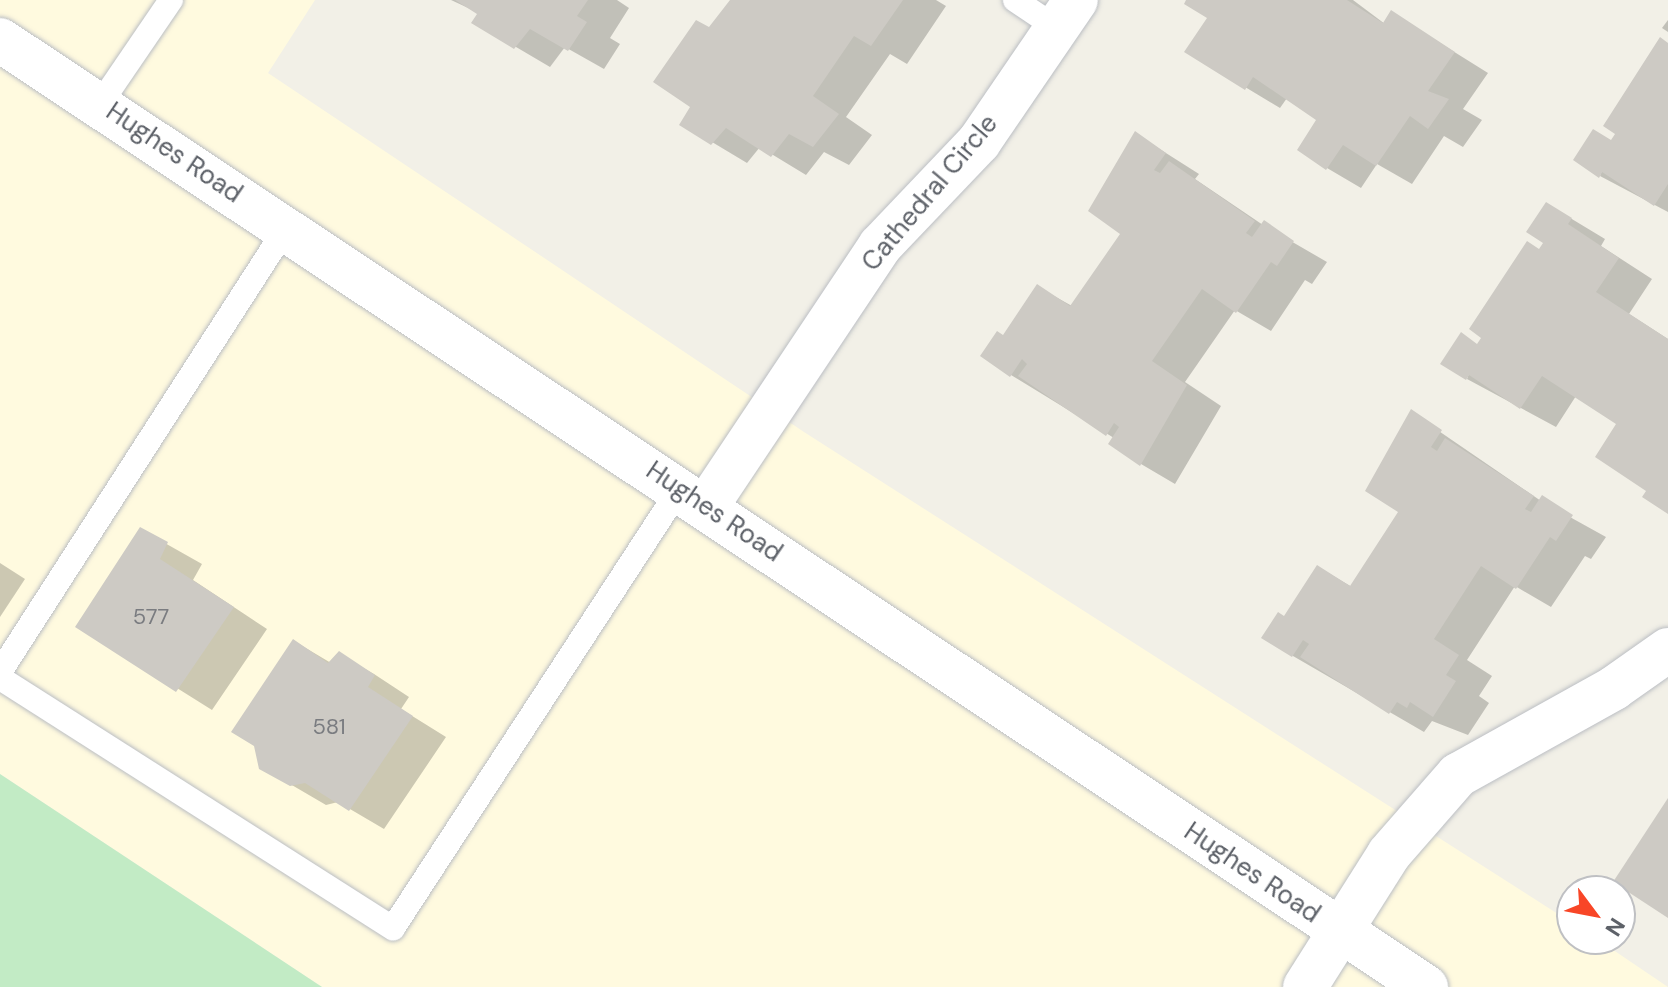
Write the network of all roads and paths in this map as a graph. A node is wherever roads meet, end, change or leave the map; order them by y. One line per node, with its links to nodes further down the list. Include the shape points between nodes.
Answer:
1 (171, 0): 5 (lane)
2 (1015, 0): 3 (lane)
3 (1066, 14): 7 (main road, Cathedral Circle, via 979,142 880,246)
4 (0, 40): 5 (main road, Hughes Road)
5 (100, 104): 6 (main road, Hughes Road)
6 (286, 228): 7 (main road, Hughes Road); 9 (lane)
7 (693, 498): 9 (lane, via 393,928); 10 (main road, Hughes Road)
8 (1668, 650): 10 (main road, via 1614,688 1458,775 1389,854)
9 (0, 675)
10 (1337, 930): 11 (main road); 12 (main road, Hughes Road)
11 (1305, 987)
12 (1426, 987)

